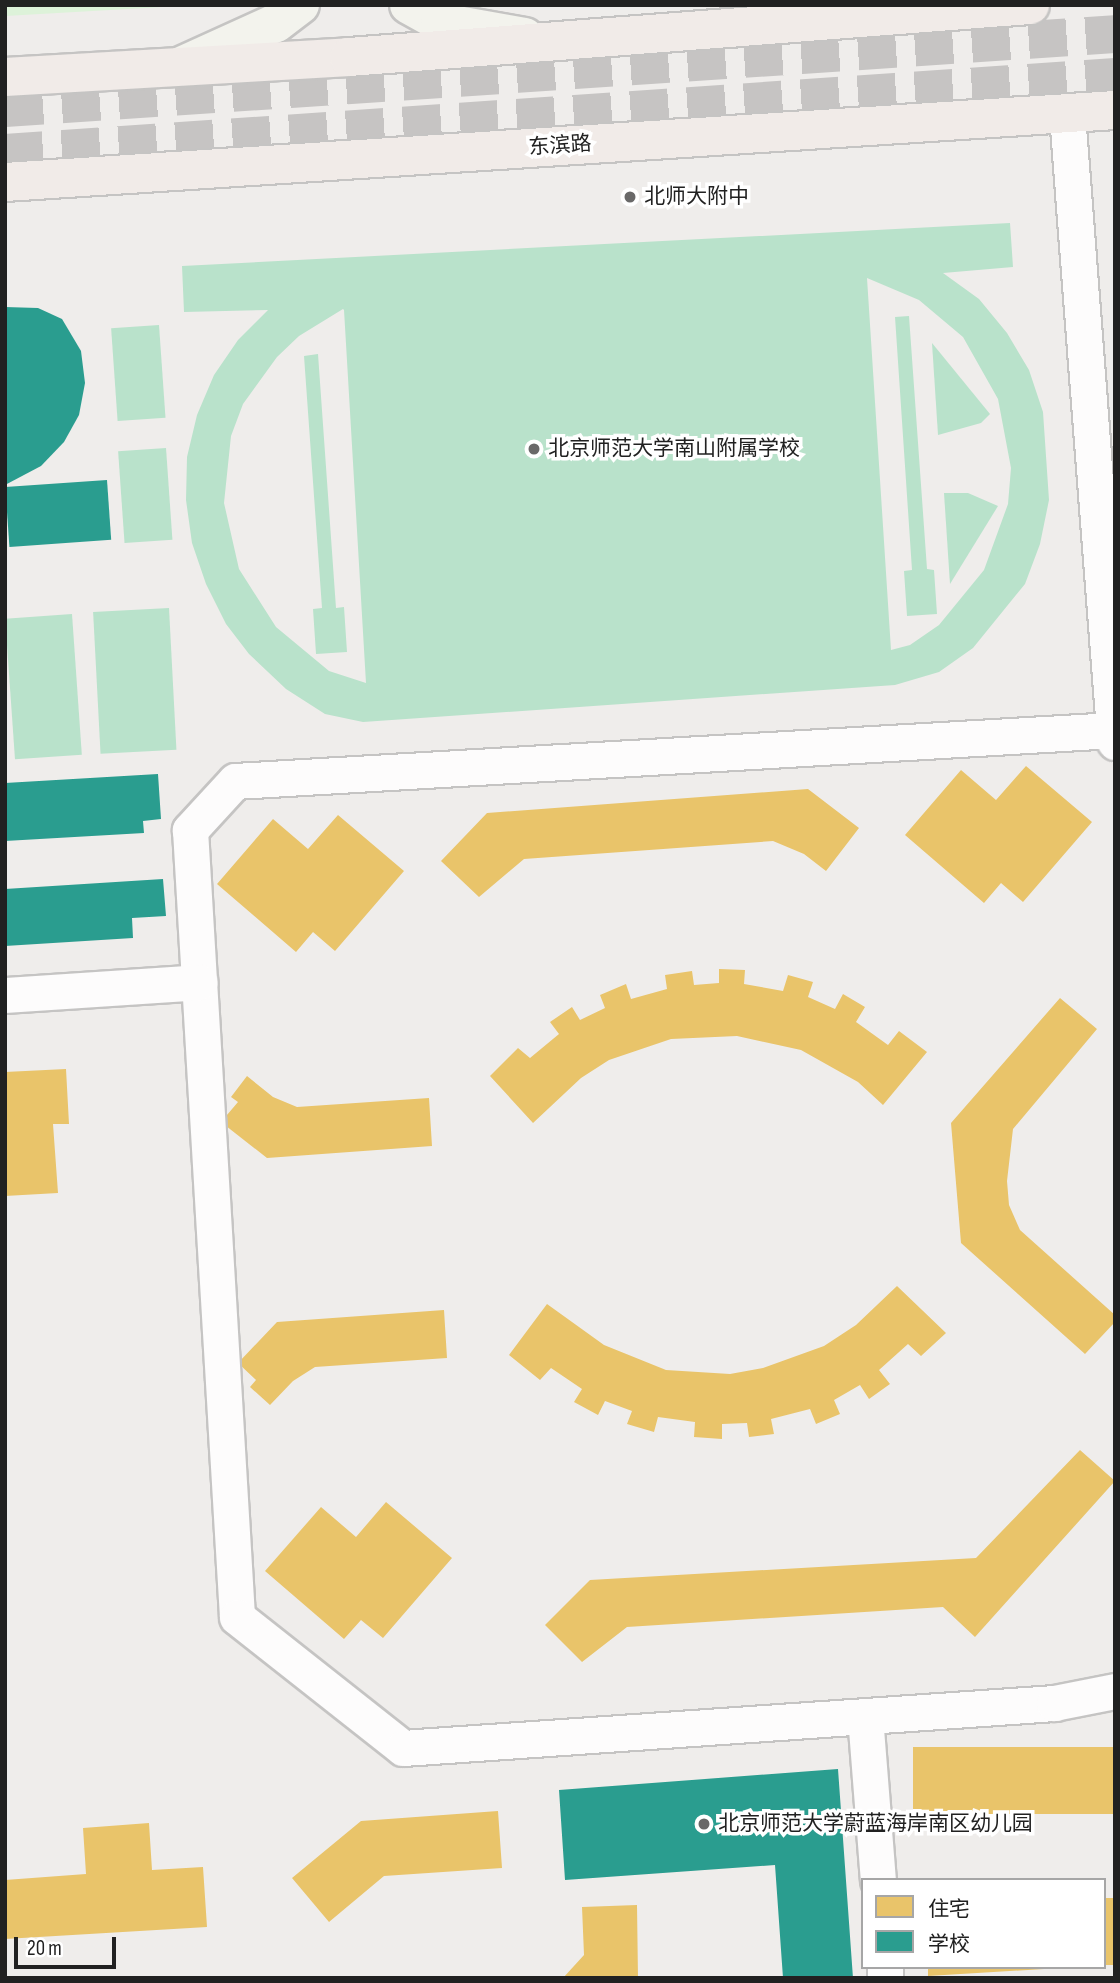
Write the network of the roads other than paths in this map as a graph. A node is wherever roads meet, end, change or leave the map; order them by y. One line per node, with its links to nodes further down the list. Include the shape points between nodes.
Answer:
1 (300, 5): 5 (street, via 275,23)
2 (409, 5): 4 (street, via 440,22)
3 (1030, 5): 4 (main road)
4 (551, 42): 5 (main road)
5 (175, 69): 6 (main road)
6 (5, 77)
7 (1115, 110): 8 (main road, 东滨路)
8 (1067, 114): 9 (main road, 东滨路); 10 (street)
9 (5, 182)
10 (1114, 730): 11 (street); 12 (street, via 235,781 190,830)
11 (1115, 742)
12 (200, 982): 13 (street); 15 (street, via 237,1617 403,1748)
13 (5, 995)
14 (1115, 1691): 15 (street, via 1054,1703)
15 (865, 1716): 16 (street)
16 (878, 1878)

